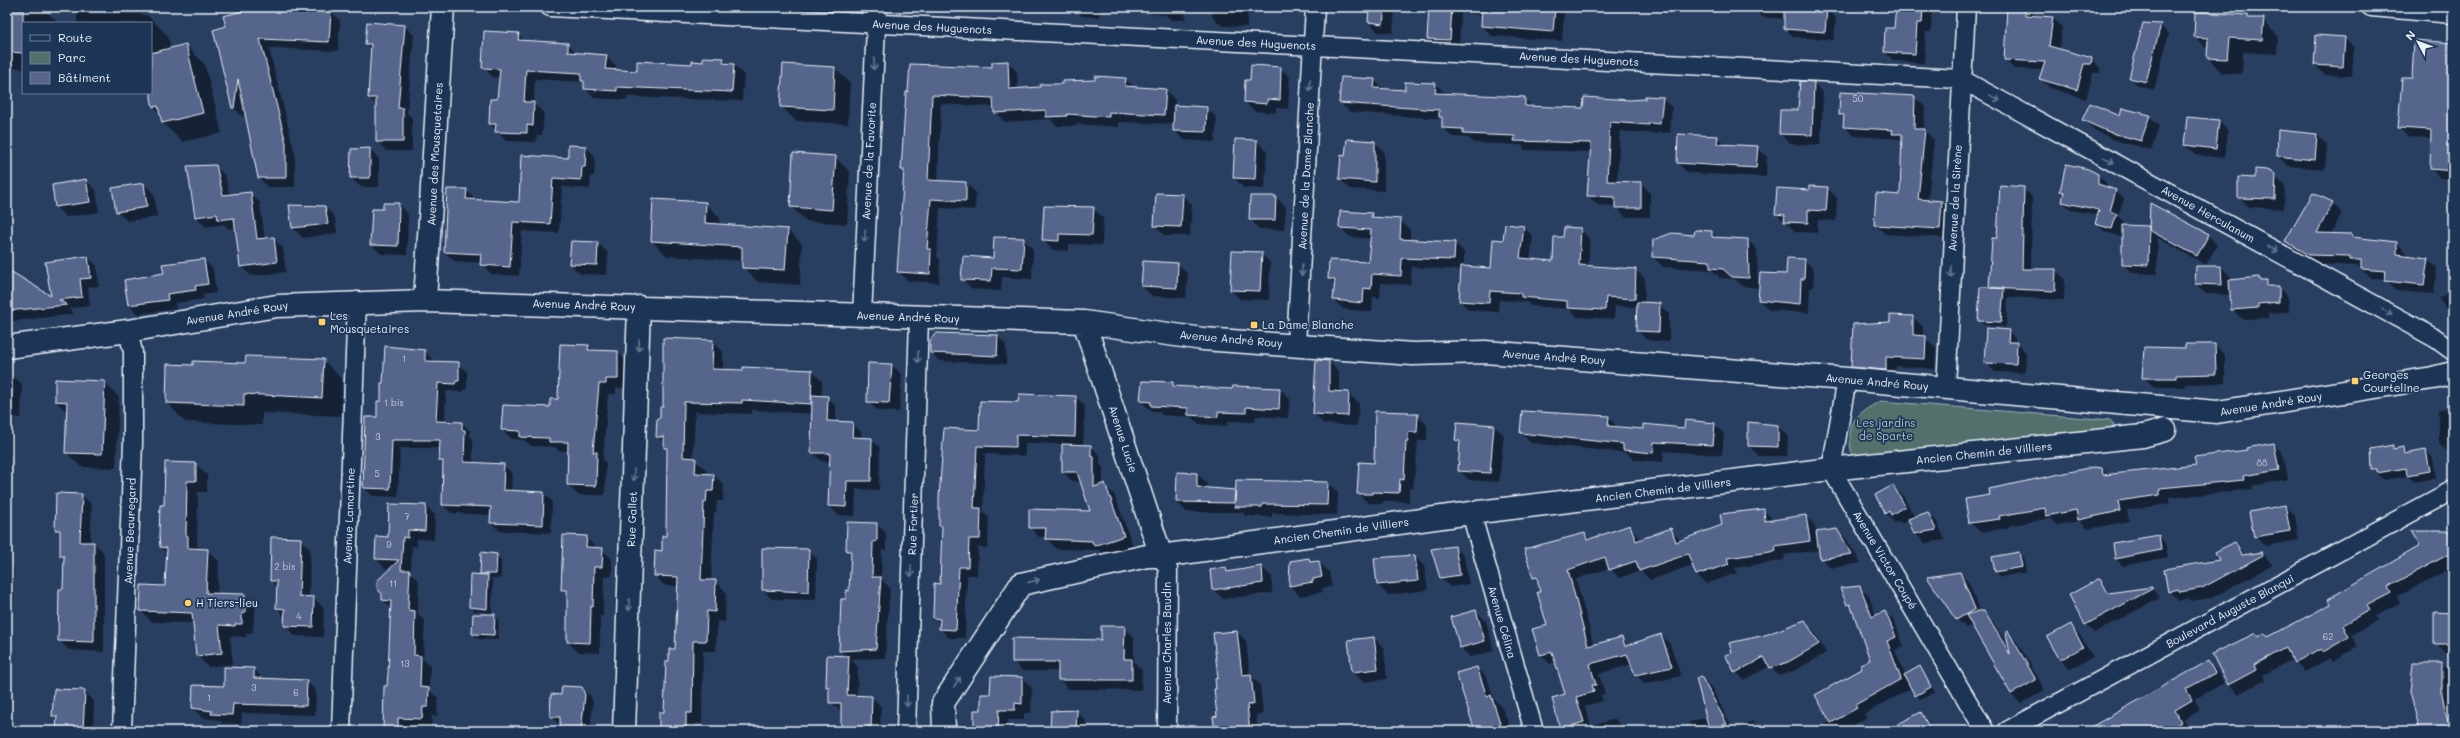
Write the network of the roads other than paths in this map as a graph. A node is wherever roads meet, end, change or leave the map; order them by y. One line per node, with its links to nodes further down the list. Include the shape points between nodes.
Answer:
1 (442, 7): 12 (main road, Avenue des Mousquetaires)
2 (550, 7): 8 (street, Avenue des Huguenots)
3 (877, 7): 8 (street, Avenue de la Favorite)
4 (1315, 7): 9 (street, Avenue de la Dame Blanche)
5 (1966, 7): 10 (street, Avenue de la Sirène)
6 (2371, 7): 7 (street)
7 (2453, 14)
8 (876, 25): 9 (street, Avenue des Huguenots); 14 (street, Avenue de la Favorite, one-way to 14)
9 (1312, 46): 10 (street, Avenue des Huguenots); 18 (street, Avenue de la Dame Blanche, one-way to 18)
10 (1961, 79): 20 (street, Avenue Herculanum, one-way to 20, via 2421,331); 23 (street, Avenue de la Sirène, one-way to 23)
11 (357, 301): 12 (main road, Avenue André Rouy); 17 (main road, Avenue André Rouy, via 277,306); 30 (street, Avenue Lamartine)
12 (425, 301): 13 (main road, Avenue André Rouy)
13 (639, 306): 14 (main road, Avenue André Rouy); 31 (main road, Rue Gallet, one-way to 31)
14 (862, 316): 15 (main road, Avenue André Rouy)
15 (919, 318): 16 (main road, Avenue André Rouy); 32 (street, Rue Fortier, one-way to 32)
16 (1084, 322): 18 (main road, Avenue André Rouy, via 1202,339); 28 (main road, Avenue Lucie)
17 (128, 331): 19 (main road, Avenue André Rouy); 29 (street, Avenue Beauregard, via 133,352 133,443)
18 (1296, 345): 22 (main road, Avenue André Rouy, via 1414,354 1485,352)
19 (7, 347)
20 (2453, 351)
21 (2453, 373): 23 (main road, Avenue André Rouy, via 2207,414)
22 (1847, 378): 23 (main road, Avenue André Rouy); 25 (street)
23 (1946, 388)
24 (2165, 430): 25 (main road, Ancien Chemin de Villiers, via 2143,436)
25 (1831, 469): 27 (main road, Ancien Chemin de Villiers); 36 (street, Avenue Victor Coupé)
26 (2453, 490): 37 (street, Boulevard Auguste Blanqui)
27 (1471, 513): 28 (main road, Ancien Chemin de Villiers); 35 (street, Avenue Célina)
28 (1161, 556): 33 (main road, Ancien Chemin de Villiers, one-way to 28, via 944,703 1021,584 1147,556); 34 (street, Avenue Charles Baudin, via 1168,569)
29 (122, 731)
30 (341, 731)
31 (624, 731)
32 (906, 731)
33 (944, 731)
34 (1167, 731)
35 (1534, 731)
36 (1986, 731)
37 (2007, 731)

